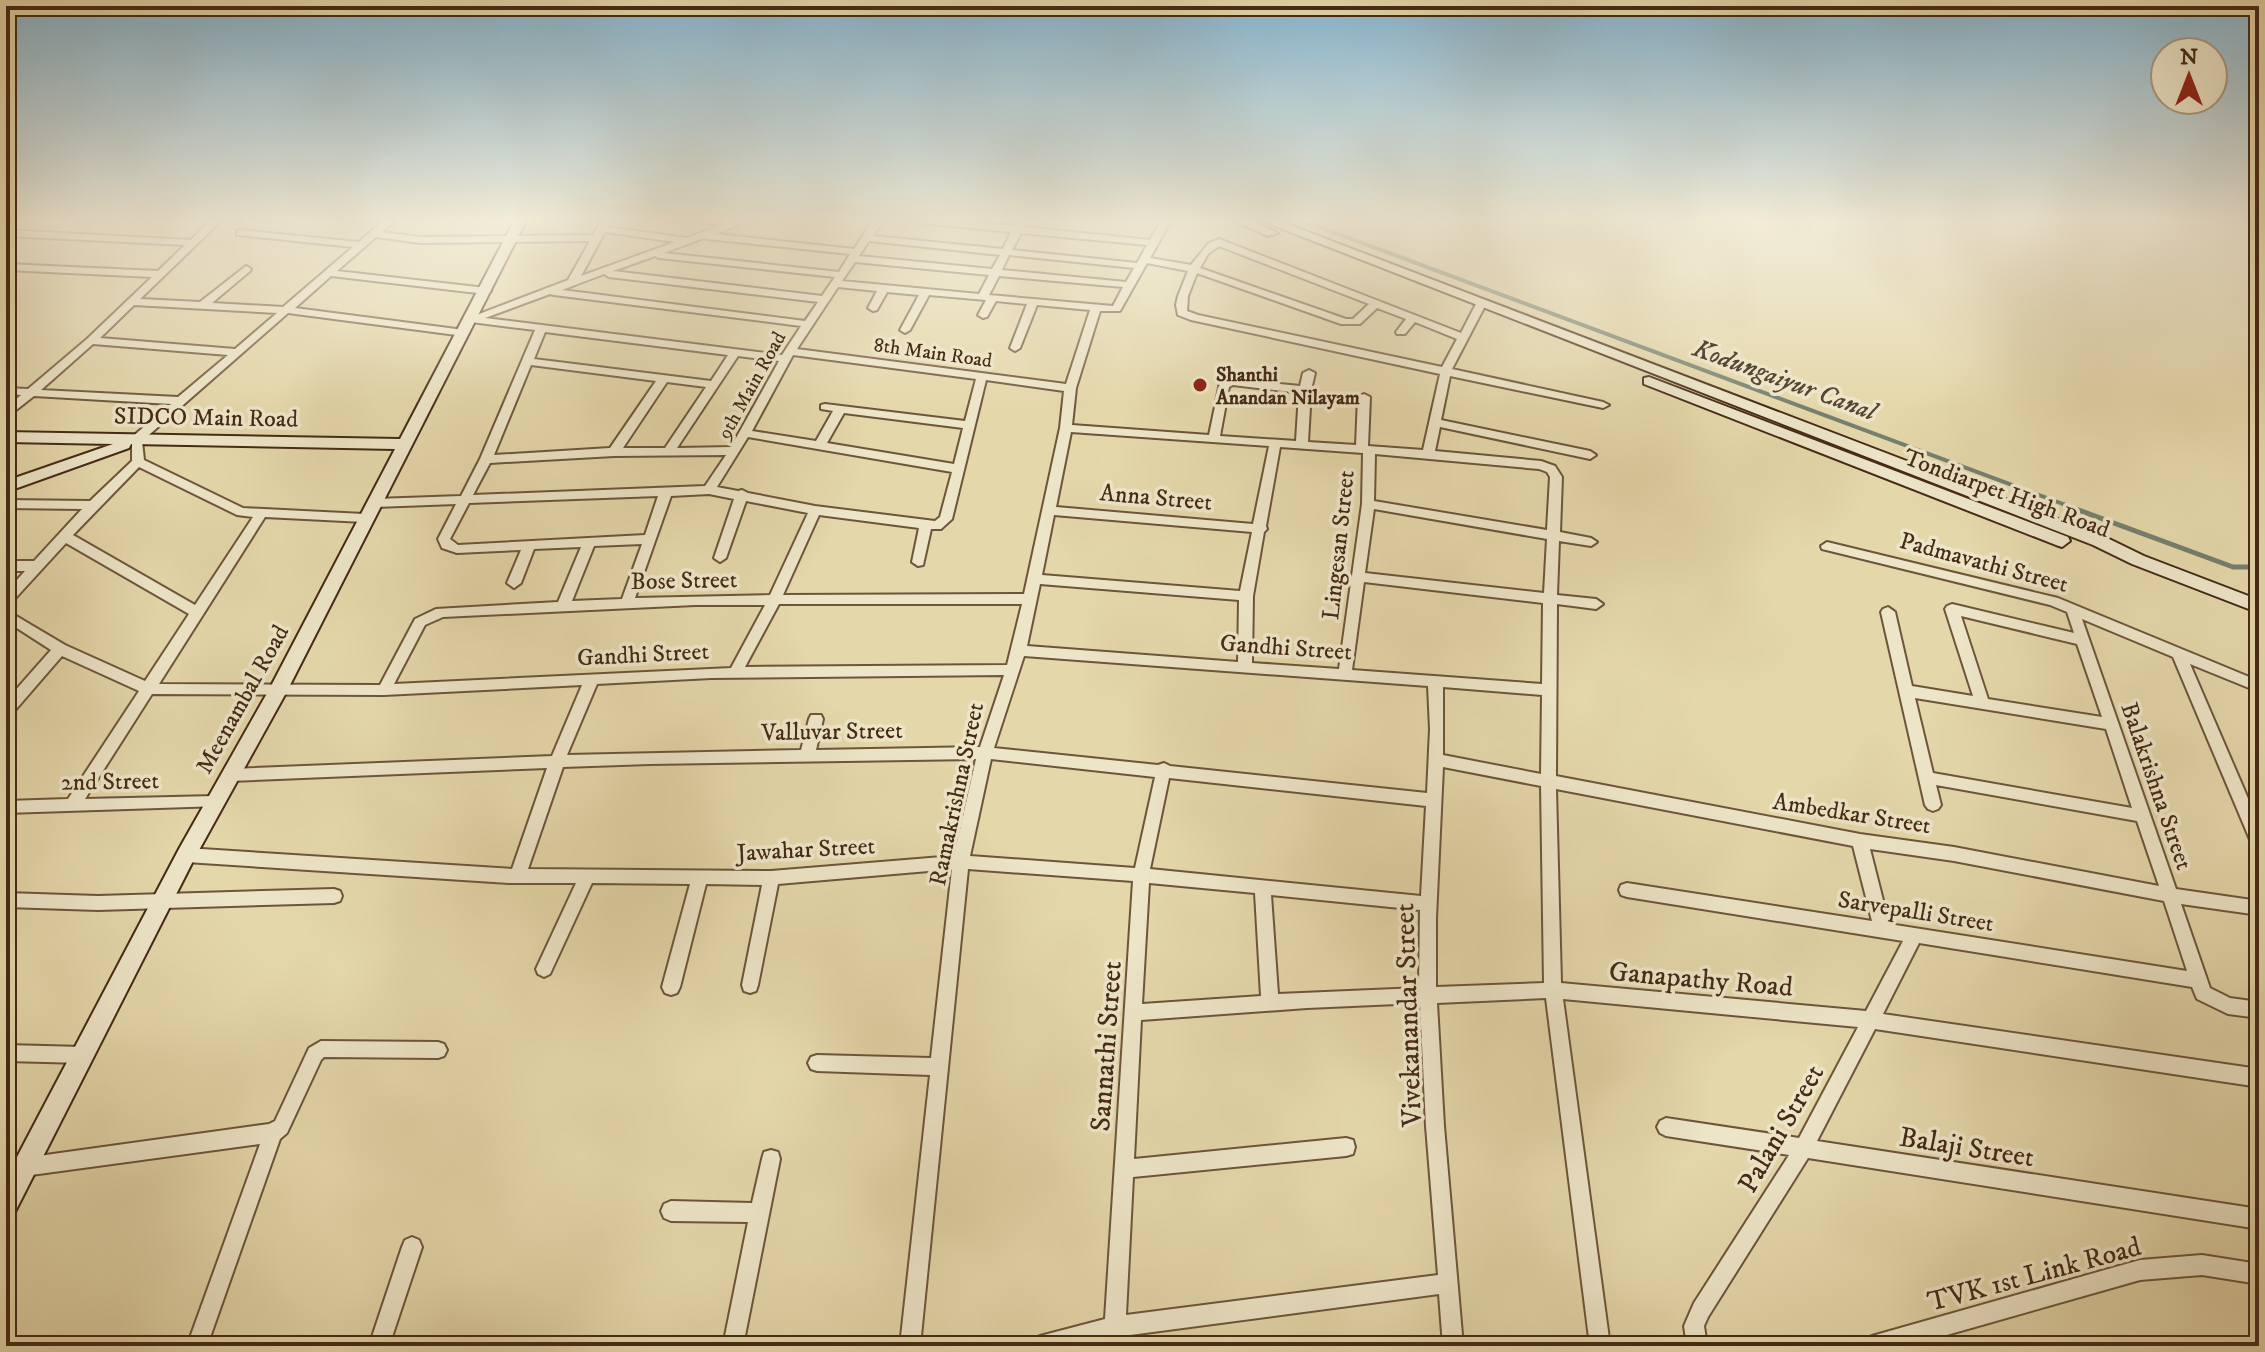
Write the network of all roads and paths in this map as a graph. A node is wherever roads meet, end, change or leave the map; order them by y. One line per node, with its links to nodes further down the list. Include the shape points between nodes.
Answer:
1 (151, 282): 26 (street)
2 (230, 282): 29 (street)
3 (320, 282): 33 (street)
4 (409, 282): 21 (street)
5 (491, 282): 21 (main road, Meenambal Road)
6 (575, 282): 18 (street)
7 (681, 282): 25 (street)
8 (837, 282): 25 (street, 9th Main Road)
9 (851, 282): 20 (street)
10 (993, 282): 24 (street)
11 (1101, 282): 19 (street)
12 (1133, 282): 19 (street)
13 (1189, 282): 49 (street, via 1182,313)
14 (1231, 282): 28 (street, via 1345,322 1356,322)
15 (1324, 282): 28 (street)
16 (1406, 282): 32 (main road, Tondiarpet High Road)
17 (1414, 282): 32 (main road, Tondiarpet High Road)
18 (572, 283): 22 (street)
19 (1131, 285): 31 (street, via 1116,309)
20 (884, 288): 23 (street); 30 (street)
21 (486, 291): 36 (main road, Meenambal Road)
22 (549, 291): 36 (street); 37 (street)
23 (926, 292): 24 (street); 39 (street)
24 (987, 298): 27 (street); 34 (street)
25 (823, 299): 37 (street, 9th Main Road)
26 (131, 302): 29 (street); 43 (street)
27 (1033, 303): 31 (street); 44 (street)
28 (1376, 303): 35 (street)
29 (203, 305): 33 (street)
30 (873, 308)
31 (1095, 309): 54 (street, Ramakrishna Street)
32 (1478, 309): 42 (street); 120 (main road, Tondiarpet High Road, via 1978,511 2096,553 2138,560)
33 (286, 310): 41 (street); 45 (street)
34 (983, 315)
35 (1413, 318): 40 (street); 42 (street)
36 (471, 319): 38 (street, 8th Main Road); 41 (main road, Meenambal Road)
37 (807, 324): 47 (street, 9th Main Road)
38 (541, 328): 46 (street, 8th Main Road); 48 (street)
39 (905, 330)
40 (1401, 332)
41 (464, 333): 71 (main road, Meenambal Road)
42 (1464, 338): 49 (street)
43 (91, 341): 45 (street); 57 (street)
44 (1015, 348)
45 (235, 352): 59 (street)
46 (735, 353): 47 (street, 8th Main Road); 53 (street)
47 (788, 355): 51 (street, 8th Main Road); 67 (street, 9th Main Road)
48 (526, 361): 52 (street); 81 (street)
49 (1446, 371): 60 (street); 64 (street)
50 (1309, 373): 55 (street)
51 (982, 376): 54 (street, 8th Main Road); 65 (street)
52 (663, 379): 53 (street); 78 (street)
53 (711, 384): 75 (street)
54 (1070, 388): 66 (street, Ramakrishna Street)
55 (1305, 390): 69 (street, via 1227,382); 74 (street)
56 (6, 391): 57 (street)
57 (30, 393): 59 (street); 63 (street)
58 (1364, 397): 76 (street)
59 (181, 401): 70 (street)
60 (1603, 405)
61 (825, 407): 62 (street)
62 (840, 409): 65 (street); 73 (street)
63 (6, 414)
64 (1437, 423): 79 (street); 80 (street)
65 (969, 425): 83 (street)
66 (1066, 428): 69 (street); 93 (street, Ramakrishna Street)
67 (745, 433): 73 (street); 77 (street, 9th Main Road)
68 (6, 437): 70 (main road, SIDCO Main Road)
69 (1214, 439): 72 (street)
70 (136, 440): 71 (main road, SIDCO Main Road); 82 (street); 84 (main road)
71 (406, 444): 94 (main road, Meenambal Road)
72 (1275, 444): 74 (street); 97 (street)
73 (819, 446): 83 (street)
74 (1302, 446): 76 (street)
75 (669, 450): 77 (street); 78 (street)
76 (1366, 450): 79 (street, Lingesan Street); 90 (street, Lingesan Street)
77 (735, 451): 85 (street, 9th Main Road)
78 (614, 452): 81 (street)
79 (1428, 454): 99 (street, Lingesan Street, via 1551,469 1556,477)
80 (1590, 455)
81 (486, 459): 88 (street)
82 (138, 462): 91 (street); 95 (street, via 225,506)
83 (958, 469): 96 (street, via 946,519 937,526)
84 (6, 487)
85 (709, 490): 86 (street); 87 (street)
86 (666, 492): 88 (street); 100 (street)
87 (742, 494): 92 (street); 105 (street)
88 (461, 501): 94 (street); 103 (street, via 444,539 447,545)
89 (6, 504): 91 (street)
90 (1368, 504): 99 (street); 109 (street, Lingesan Street)
91 (93, 505): 98 (street)
92 (815, 510): 96 (street); 116 (street)
93 (1047, 510): 97 (street, Anna Street); 110 (street, Ramakrishna Street)
94 (370, 511): 95 (street); 139 (main road, Meenambal Road)
95 (260, 515): 122 (street)
96 (926, 525): 106 (street)
97 (1261, 529): 112 (street)
98 (64, 536): 108 (street); 122 (street)
99 (1554, 536): 101 (street); 113 (street)
100 (646, 539): 102 (street); 117 (street)
101 (1591, 542)
102 (589, 543): 103 (street); 119 (street)
103 (529, 546): 111 (street)
104 (1827, 546): 121 (street, Padmavathi Street)
105 (720, 558)
106 (918, 562)
107 (6, 566): 108 (street)
108 (35, 566): 115 (street)
109 (1358, 577): 113 (street); 132 (street, Lingesan Street)
110 (1033, 579): 112 (street); 114 (street, Ramakrishna Street)
111 (514, 583)
112 (1246, 596): 129 (street)
113 (1550, 598): 118 (street); 138 (street)
114 (1029, 599): 116 (street, Bose Street); 127 (street, Ramakrishna Street)
115 (6, 600)
116 (774, 601): 117 (street, Bose Street); 131 (street)
117 (627, 603): 119 (street, Bose Street)
118 (1596, 604)
119 (563, 606): 137 (street, Bose Street, via 429,615 420,622)
120 (2259, 607)
121 (2072, 608): 125 (street, Balakrishna Street); 128 (street, Padmavathi Street)
122 (197, 612): 136 (street)
123 (1888, 612): 140 (street)
124 (6, 615): 126 (street)
125 (2082, 640): 141 (street, via 1952,609); 144 (street, Balakrishna Street)
126 (60, 649): 136 (street); 142 (street)
127 (1019, 651): 129 (street, Gandhi Street); 130 (street, Ramakrishna Street)
128 (2179, 655): 135 (street, Padmavathi Street); 160 (street)
129 (1245, 666): 132 (street, Gandhi Street)
130 (1011, 670): 131 (street, Gandhi Street); 145 (street, Ramakrishna Street)
131 (736, 672): 133 (street, Gandhi Street)
132 (1345, 673): 134 (street, Gandhi Street)
133 (592, 679): 137 (street, Gandhi Street); 148 (street)
134 (1434, 682): 138 (street, Gandhi Street); 147 (street, Vivekanandar Street)
135 (2259, 687)
136 (149, 689): 139 (street, Gandhi Street); 155 (street)
137 (384, 690): 139 (street, Gandhi Street)
138 (1550, 690): 152 (street)
139 (278, 691): 150 (main road, Meenambal Road)
140 (1907, 691): 141 (street); 151 (street)
141 (1983, 704): 144 (street)
142 (6, 711)
143 (816, 719): 146 (street)
144 (2111, 724): 158 (street, Balakrishna Street)
145 (985, 753): 146 (street, Valluvar Street); 149 (street, Valluvar Street); 162 (street, Ramakrishna Street)
146 (807, 756): 148 (street, Valluvar Street)
147 (1438, 760): 152 (street, Ambedkar Street); 153 (street, Vivekanandar Street)
148 (557, 762): 150 (street, Valluvar Street); 164 (street)
149 (1164, 769): 153 (street, Valluvar Street); 163 (street, Sannathi Street)
150 (230, 775): 154 (main road, Meenambal Road)
151 (1928, 778): 156 (street); 158 (street)
152 (1548, 783): 159 (street, Ambedkar Street); 182 (street)
153 (1432, 800): 174 (street, Vivekanandar Street)
154 (215, 802): 155 (street, 2nd Street); 161 (main road, Meenambal Road)
155 (73, 805): 157 (street, 2nd Street)
156 (1933, 805)
157 (6, 807)
158 (2142, 816): 170 (street, Balakrishna Street)
159 (1860, 841): 170 (street, Ambedkar Street); 176 (street)
160 (2259, 842)
161 (186, 855): 164 (street, Jawahar Street); 172 (main road, Meenambal Road)
162 (961, 862): 163 (street, Jawahar Street); 167 (street, Jawahar Street); 192 (street, Ramakrishna Street)
163 (1141, 875): 168 (street, Jawahar Street); 186 (street, Sannathi Street)
164 (518, 876): 165 (street, Jawahar Street)
165 (587, 877): 166 (street, Jawahar Street); 178 (street)
166 (700, 877): 167 (street, Jawahar Street); 181 (street)
167 (771, 878): 180 (street)
168 (1263, 888): 174 (street, Jawahar Street); 184 (street)
169 (1627, 890): 176 (street, Sarvepalli Street)
170 (2169, 895): 175 (street, Ambedkar Street); 179 (street, Balakrishna Street)
171 (334, 896): 172 (street)
172 (164, 899): 173 (street); 190 (main road, Meenambal Road)
173 (6, 900)
174 (1428, 904): 183 (street, Vivekanandar Street)
175 (2259, 908)
176 (1882, 930): 177 (street, Sarvepalli Street)
177 (1915, 935): 179 (street, Sarvepalli Street); 187 (street, Palani Street)
178 (544, 969)
179 (2198, 980): 185 (street, via 2213,1001)
180 (750, 985)
181 (671, 987)
182 (1553, 990): 183 (street, Ganapathy Road); 187 (street, Ganapathy Road); 215 (street)
183 (1428, 996): 184 (street, Ganapathy Road); 207 (street, Vivekanandar Street)
184 (1270, 1003): 186 (street, Ganapathy Road)
185 (2259, 1010)
186 (1134, 1013): 200 (street, Sannathi Street)
187 (1872, 1020): 193 (street, Ganapathy Road); 197 (street, Palani Street)
188 (438, 1050): 195 (street, via 321,1049)
189 (6, 1053): 190 (street)
190 (83, 1055): 199 (main road, Meenambal Road)
191 (817, 1063): 192 (street)
192 (940, 1067): 212 (street, Ramakrishna Street)
193 (2259, 1078)
194 (1666, 1127): 197 (street, Balaji Street)
195 (273, 1133): 199 (street); 209 (street)
196 (1346, 1147): 200 (street)
197 (1804, 1148): 204 (street, Balaji Street); 216 (street, Palani Street, via 1701,1310 1694,1326)
198 (771, 1159): 203 (street)
199 (24, 1167): 201 (main road, Meenambal Road)
200 (1123, 1169): 208 (street, Sannathi Street)
201 (6, 1203)
202 (671, 1211): 203 (street)
203 (760, 1213): 211 (street)
204 (2259, 1219)
205 (412, 1247): 210 (street)
206 (2259, 1274): 217 (street, TVK 1st Link Road, via 2202,1265 2140,1270)
207 (1449, 1283): 208 (street); 214 (street, Vivekanandar Street)
208 (1115, 1327): 213 (street)
209 (197, 1346)
210 (379, 1346)
211 (733, 1346)
212 (910, 1346)
213 (1040, 1346)
214 (1453, 1346)
215 (1600, 1346)
216 (1697, 1346)
217 (1872, 1346)

